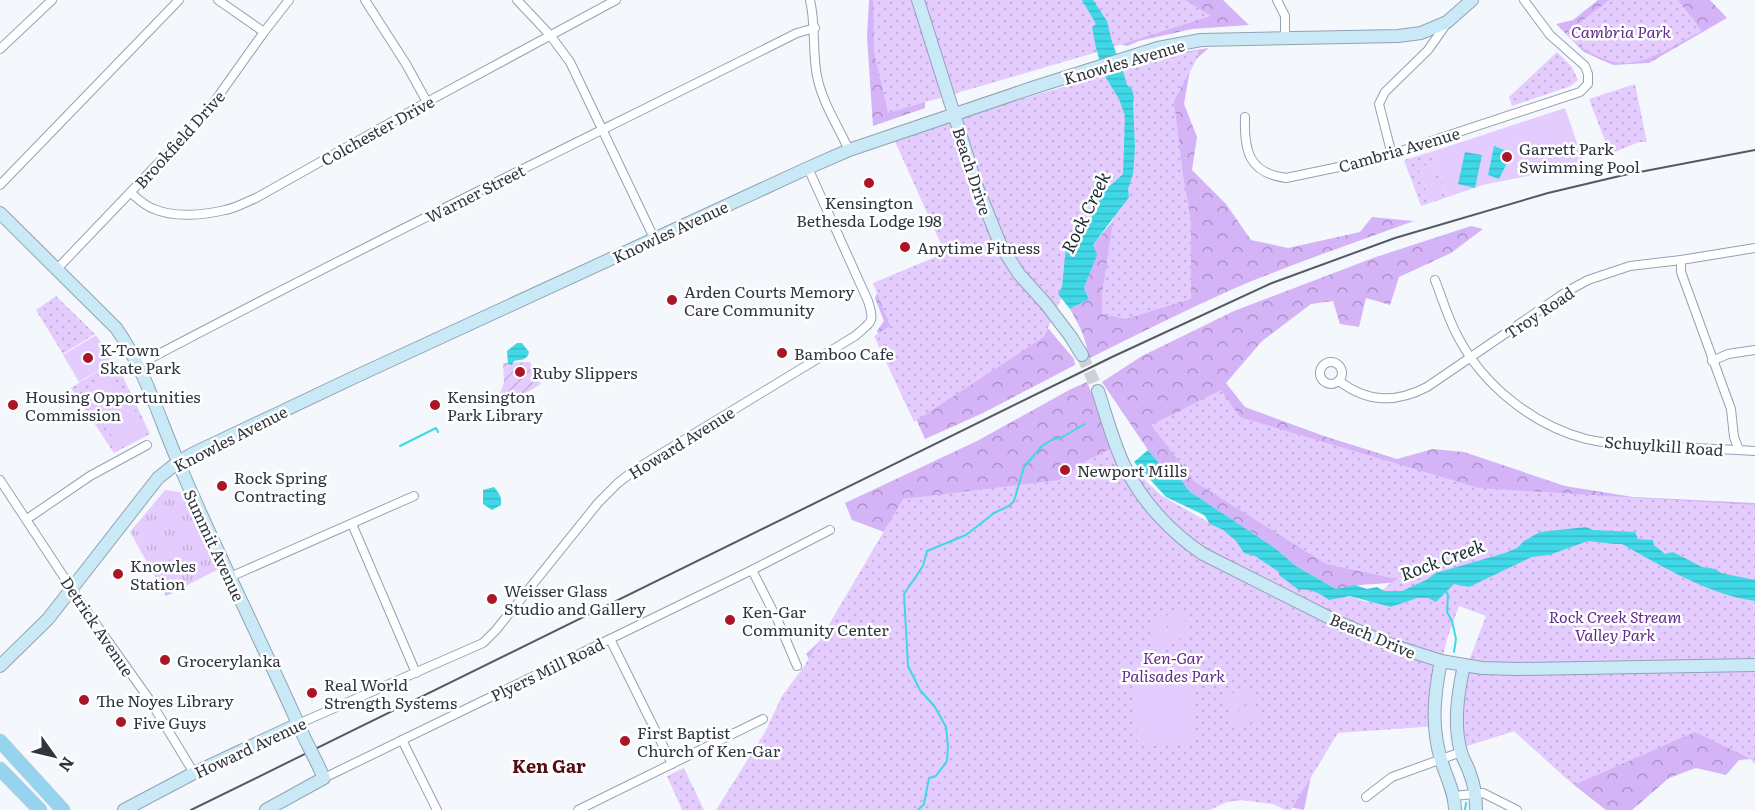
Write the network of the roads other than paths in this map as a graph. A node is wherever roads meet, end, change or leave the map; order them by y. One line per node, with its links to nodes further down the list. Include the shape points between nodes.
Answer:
1 (52, 0): 18 (street)
2 (179, 0): 26 (street)
3 (218, 0): 15 (street)
4 (289, 0): 15 (street, Brookfield Drive)
5 (365, 0): 19 (street)
6 (517, 0): 16 (street)
7 (616, 0): 16 (street, Colchester Drive)
8 (810, 0): 14 (street)
9 (918, 0): 20 (street, Beach Drive)
10 (1277, 0): 17 (street, via 1285,16)
11 (1472, 0): 13 (street, Knowles Avenue)
12 (1524, 0): 24 (street, Cambria Avenue, via 1550,35 1585,66 1588,84 1580,92)
13 (1447, 22): 17 (street, Knowles Avenue, via 1421,33 1398,36); 24 (street, via 1428,50 1385,92 1379,104)
14 (815, 28): 22 (street, Warner Street, via 796,33); 23 (street, via 820,90)
15 (264, 32): 27 (street, Brookfield Drive, via 207,112)
16 (550, 35): 19 (street, Colchester Drive); 22 (street, via 570,62)
17 (1285, 39): 20 (street, Knowles Avenue, via 1200,40 1158,48)
18 (0, 49)
19 (427, 102): 27 (street, Colchester Drive, via 256,198 227,210 178,214 156,210)
20 (955, 115): 23 (street, Knowles Avenue); 35 (street, Beach Drive, via 977,187 1001,246)
21 (1245, 117): 24 (street, Cambria Avenue, via 1247,153 1256,165 1277,177)
22 (602, 130): 29 (street); 38 (street, Warner Street)
23 (849, 150): 25 (street, Knowles Avenue)
24 (1392, 155)
25 (808, 168): 29 (street, Knowles Avenue); 59 (street, Howard Avenue, via 868,301 871,322 855,336 636,468 598,503 483,643)
26 (0, 185)
27 (130, 193): 32 (street, Brookfield Drive)
28 (0, 213): 32 (street, Summit Avenue)
29 (654, 238): 44 (street, Knowles Avenue)
30 (1755, 248): 31 (street, Troy Road)
31 (1681, 260): 36 (street, Troy Road, via 1630,266 1588,280); 37 (street, via 1681,272)
32 (57, 269): 38 (street, Summit Avenue, via 116,328)
33 (1435, 280): 36 (street, Schuylkill Road)
34 (1755, 350): 37 (street)
35 (1082, 356)
36 (1470, 358): 39 (street, Troy Road, via 1427,387 1398,398 1366,396); 42 (street, Schuylkill Road, via 1517,406 1535,418 1585,438 1623,445)
37 (1712, 361): 42 (street, via 1731,409)
38 (138, 364): 44 (street, Summit Avenue)
39 (1339, 381)
40 (1098, 391): 54 (street, Beach Drive, via 1124,464 1137,487 1162,519 1190,545 1340,623)
41 (147, 445): 47 (street)
42 (1739, 450): 43 (street, Schuylkill Road)
43 (1755, 451)
44 (178, 462): 51 (street, Summit Avenue); 52 (street, Knowles Avenue, via 158,478)
45 (0, 480): 47 (street, Detrick Avenue)
46 (414, 496): 48 (street)
47 (27, 519): 52 (street, Detrick Avenue)
48 (352, 524): 51 (street); 59 (street)
49 (830, 530): 50 (street, Plyers Mill Road)
50 (752, 570): 53 (street, Plyers Mill Road); 58 (street)
51 (230, 577): 61 (street, Summit Avenue)
52 (73, 589): 57 (street, Knowles Avenue); 68 (street, Detrick Avenue, via 149,699)
53 (610, 639): 62 (street, Plyers Mill Road); 66 (street)
54 (1441, 661): 55 (street, Beach Drive); 65 (street, via 1434,721)
55 (1464, 665): 56 (street, Beach Drive, via 1518,669); 64 (street, via 1457,709)
56 (1755, 665)
57 (0, 666)
58 (797, 666)
59 (416, 673): 61 (street, Howard Avenue)
60 (763, 719): 66 (street)
61 (298, 724): 68 (street, Howard Avenue); 69 (street, Summit Avenue, bridge)
62 (402, 740): 69 (street, Plyers Mill Road); 77 (street)
63 (0, 741): 74 (main road)
64 (1461, 752): 65 (street); 70 (street)
65 (1441, 759): 71 (street); 72 (street, via 1392,777)
66 (672, 764): 78 (street)
67 (0, 769): 73 (main road)
68 (194, 773): 75 (street, Howard Avenue)
69 (324, 778): 76 (street, Plyers Mill Road)
70 (1476, 793): 71 (street); 80 (street); 81 (street)
71 (1454, 796): 79 (street)
72 (1366, 797)
73 (39, 809)
74 (63, 810)
75 (124, 810)
76 (266, 810)
77 (437, 810)
78 (578, 810)
79 (1455, 810)
80 (1476, 810)
81 (1517, 810)

